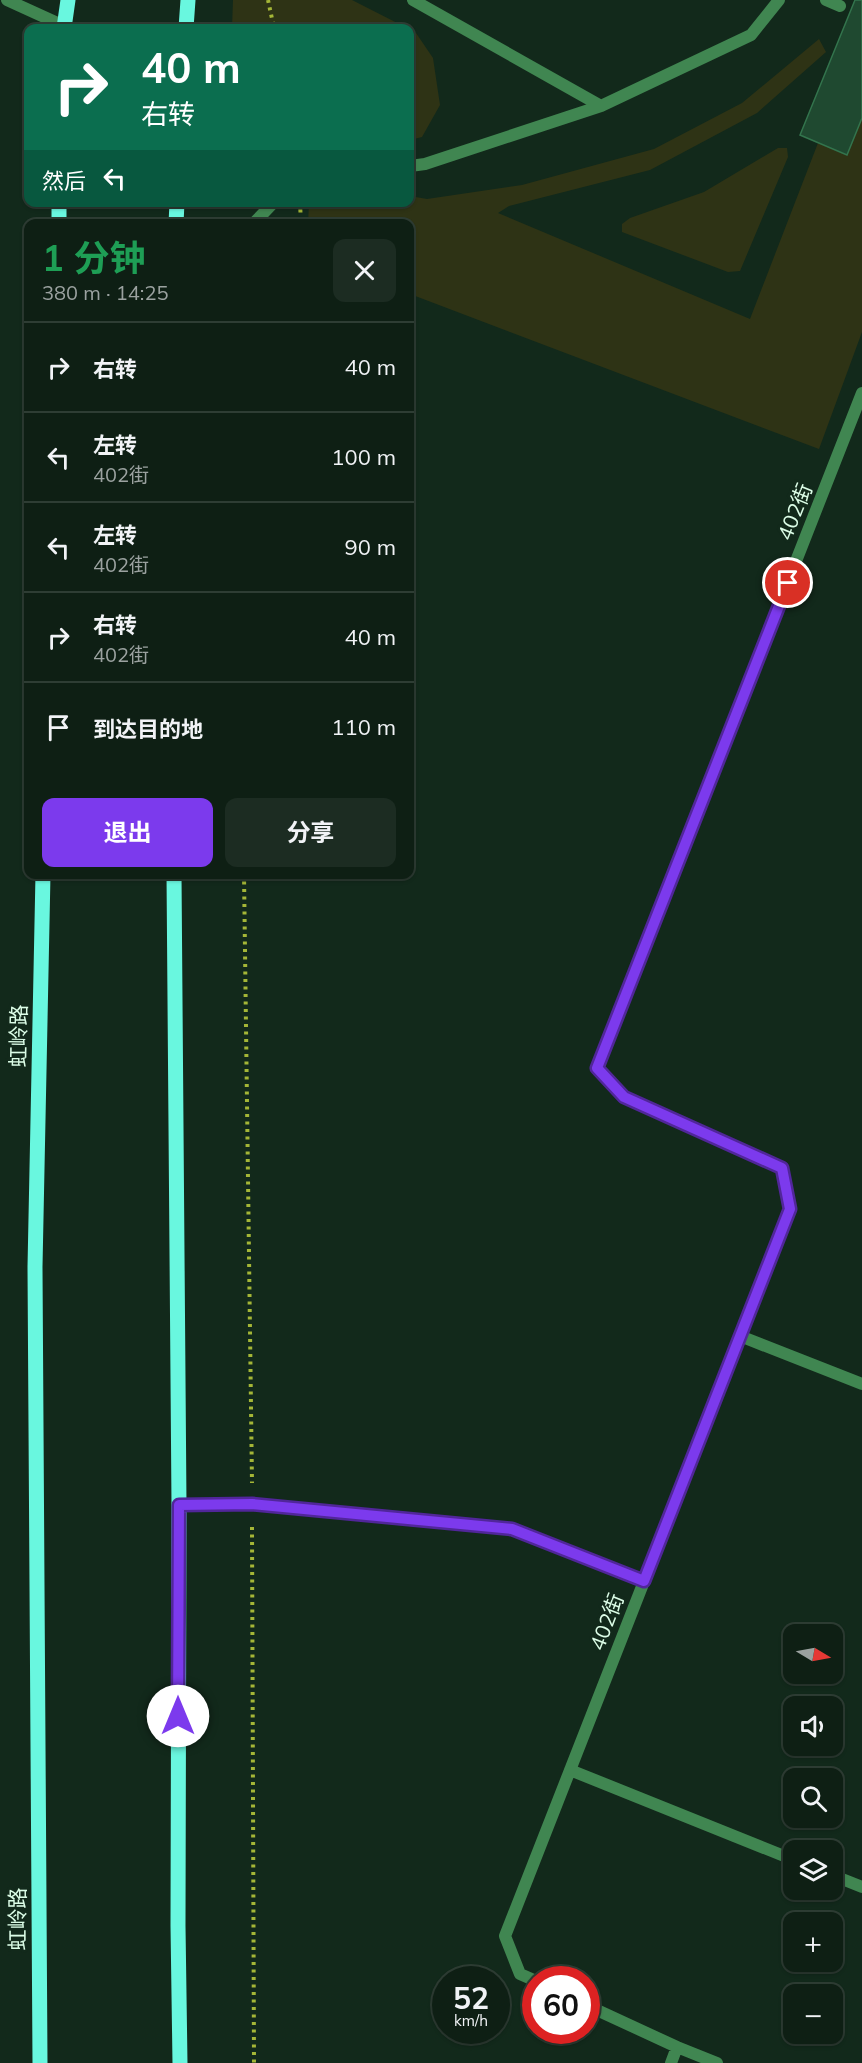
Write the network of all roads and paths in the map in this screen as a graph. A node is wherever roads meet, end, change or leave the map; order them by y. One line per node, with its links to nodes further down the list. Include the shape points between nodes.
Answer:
1 (7, 0): 9 (street)
2 (68, 0): 10 (main road)
3 (188, 0): 11 (main road)
4 (268, 0): 12 (path)
5 (413, 0): 13 (street)
6 (779, 0): 13 (street, via 751,35)
7 (826, 0): 8 (street)
8 (840, 6)
9 (58, 24)
10 (64, 24)
11 (186, 24)
12 (273, 24)
13 (601, 106): 14 (street)
14 (414, 165)
15 (269, 207): 16 (street)
16 (258, 219)
17 (862, 393): 21 (street, 402街, via 597,1068 624,1097 782,1168 790,1209)
18 (43, 879): 33 (main road, 虹岭路, via 35,1267)
19 (174, 879): 24 (main road)
20 (244, 879): 23 (path)
21 (740, 1336): 22 (street); 25 (street, 402街)
22 (862, 1384)
23 (252, 1504): 24 (street); 25 (street, via 512,1529); 35 (path)
24 (179, 1505): 34 (main road)
25 (644, 1581): 26 (street, 402街)
26 (570, 1770): 27 (street); 30 (street, 402街, via 505,1936)
27 (783, 1856)
28 (843, 1879): 29 (street)
29 (862, 1887)
30 (522, 1975)
31 (600, 2011): 32 (street)
32 (677, 2047): 36 (street); 37 (street)
33 (40, 2063)
34 (180, 2063)
35 (255, 2063)
36 (671, 2063)
37 (717, 2063)

